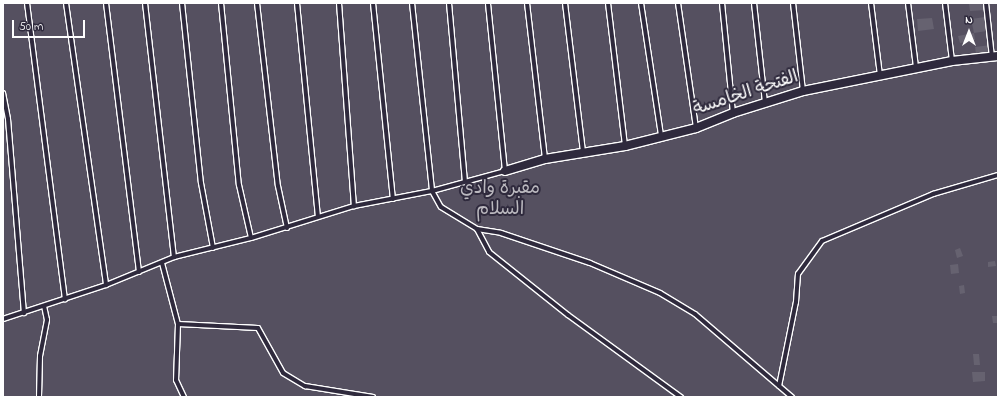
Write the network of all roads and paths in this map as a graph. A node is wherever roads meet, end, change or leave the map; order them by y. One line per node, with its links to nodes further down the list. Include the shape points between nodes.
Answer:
1 (27, 3): 54 (lane)
2 (66, 3): 53 (lane)
3 (106, 3): 52 (lane)
4 (145, 3): 50 (lane)
5 (182, 3): 49 (lane, via 201,184)
6 (221, 3): 48 (lane, via 239,185)
7 (257, 3): 46 (lane, via 278,186)
8 (297, 3): 45 (lane)
9 (339, 3): 44 (lane)
10 (373, 3): 43 (lane)
11 (412, 3): 42 (lane)
12 (448, 3): 41 (lane)
13 (488, 3): 39 (lane)
14 (527, 3): 38 (lane)
15 (565, 3): 37 (lane)
16 (608, 3): 36 (lane)
17 (641, 3): 35 (lane)
18 (678, 3): 34 (lane)
19 (722, 3): 33 (lane)
20 (754, 3): 32 (lane)
21 (793, 3): 30 (lane)
22 (871, 3): 29 (lane)
23 (908, 3): 28 (lane)
24 (945, 3): 27 (lane)
25 (986, 3): 26 (lane)
26 (995, 57): 27 (street, الفتحة الخامسة)
27 (952, 61): 28 (street, الفتحة الخامسة)
28 (916, 67): 29 (street, الفتحة الخامسة)
29 (880, 75): 30 (street, الفتحة الخامسة)
30 (803, 91): 32 (street, الفتحة الخامسة)
31 (3, 93): 56 (lane, via 8,118)
32 (765, 104): 33 (street, الفتحة الخامسة)
33 (733, 112): 34 (street, الفتحة الخامسة)
34 (696, 128): 35 (street, الفتحة الخامسة)
35 (662, 135): 36 (street, الفتحة الخامسة)
36 (625, 146): 37 (street, الفتحة الخامسة)
37 (583, 152): 38 (street, الفتحة الخامسة)
38 (546, 158): 39 (street, الفتحة الخامسة)
39 (506, 170): 41 (lane)
40 (998, 174): 59 (lane, via 933,194 822,241 798,274 796,302)
41 (466, 181): 42 (lane)
42 (432, 191): 43 (lane); 47 (lane, via 441,207)
43 (393, 199): 44 (lane)
44 (354, 206): 45 (lane)
45 (318, 216): 46 (lane)
46 (287, 228): 48 (lane)
47 (477, 229): 59 (lane, via 501,233 583,260 660,293 695,314); 63 (lane, via 489,252 568,315)
48 (251, 238): 49 (lane)
49 (213, 248): 50 (lane)
50 (174, 258): 51 (lane)
51 (162, 263): 52 (lane); 58 (lane)
52 (139, 272): 53 (lane)
53 (106, 285): 54 (lane)
54 (65, 300): 55 (lane)
55 (44, 306): 56 (lane); 60 (lane, via 47,320 40,356)
56 (24, 313): 57 (lane)
57 (3, 319)
58 (178, 324): 61 (lane, via 176,380); 62 (lane, via 258,328 283,373 299,382)
59 (779, 386): 64 (lane)
60 (39, 397)
61 (184, 397)
62 (373, 397)
63 (681, 397)
64 (792, 397)

